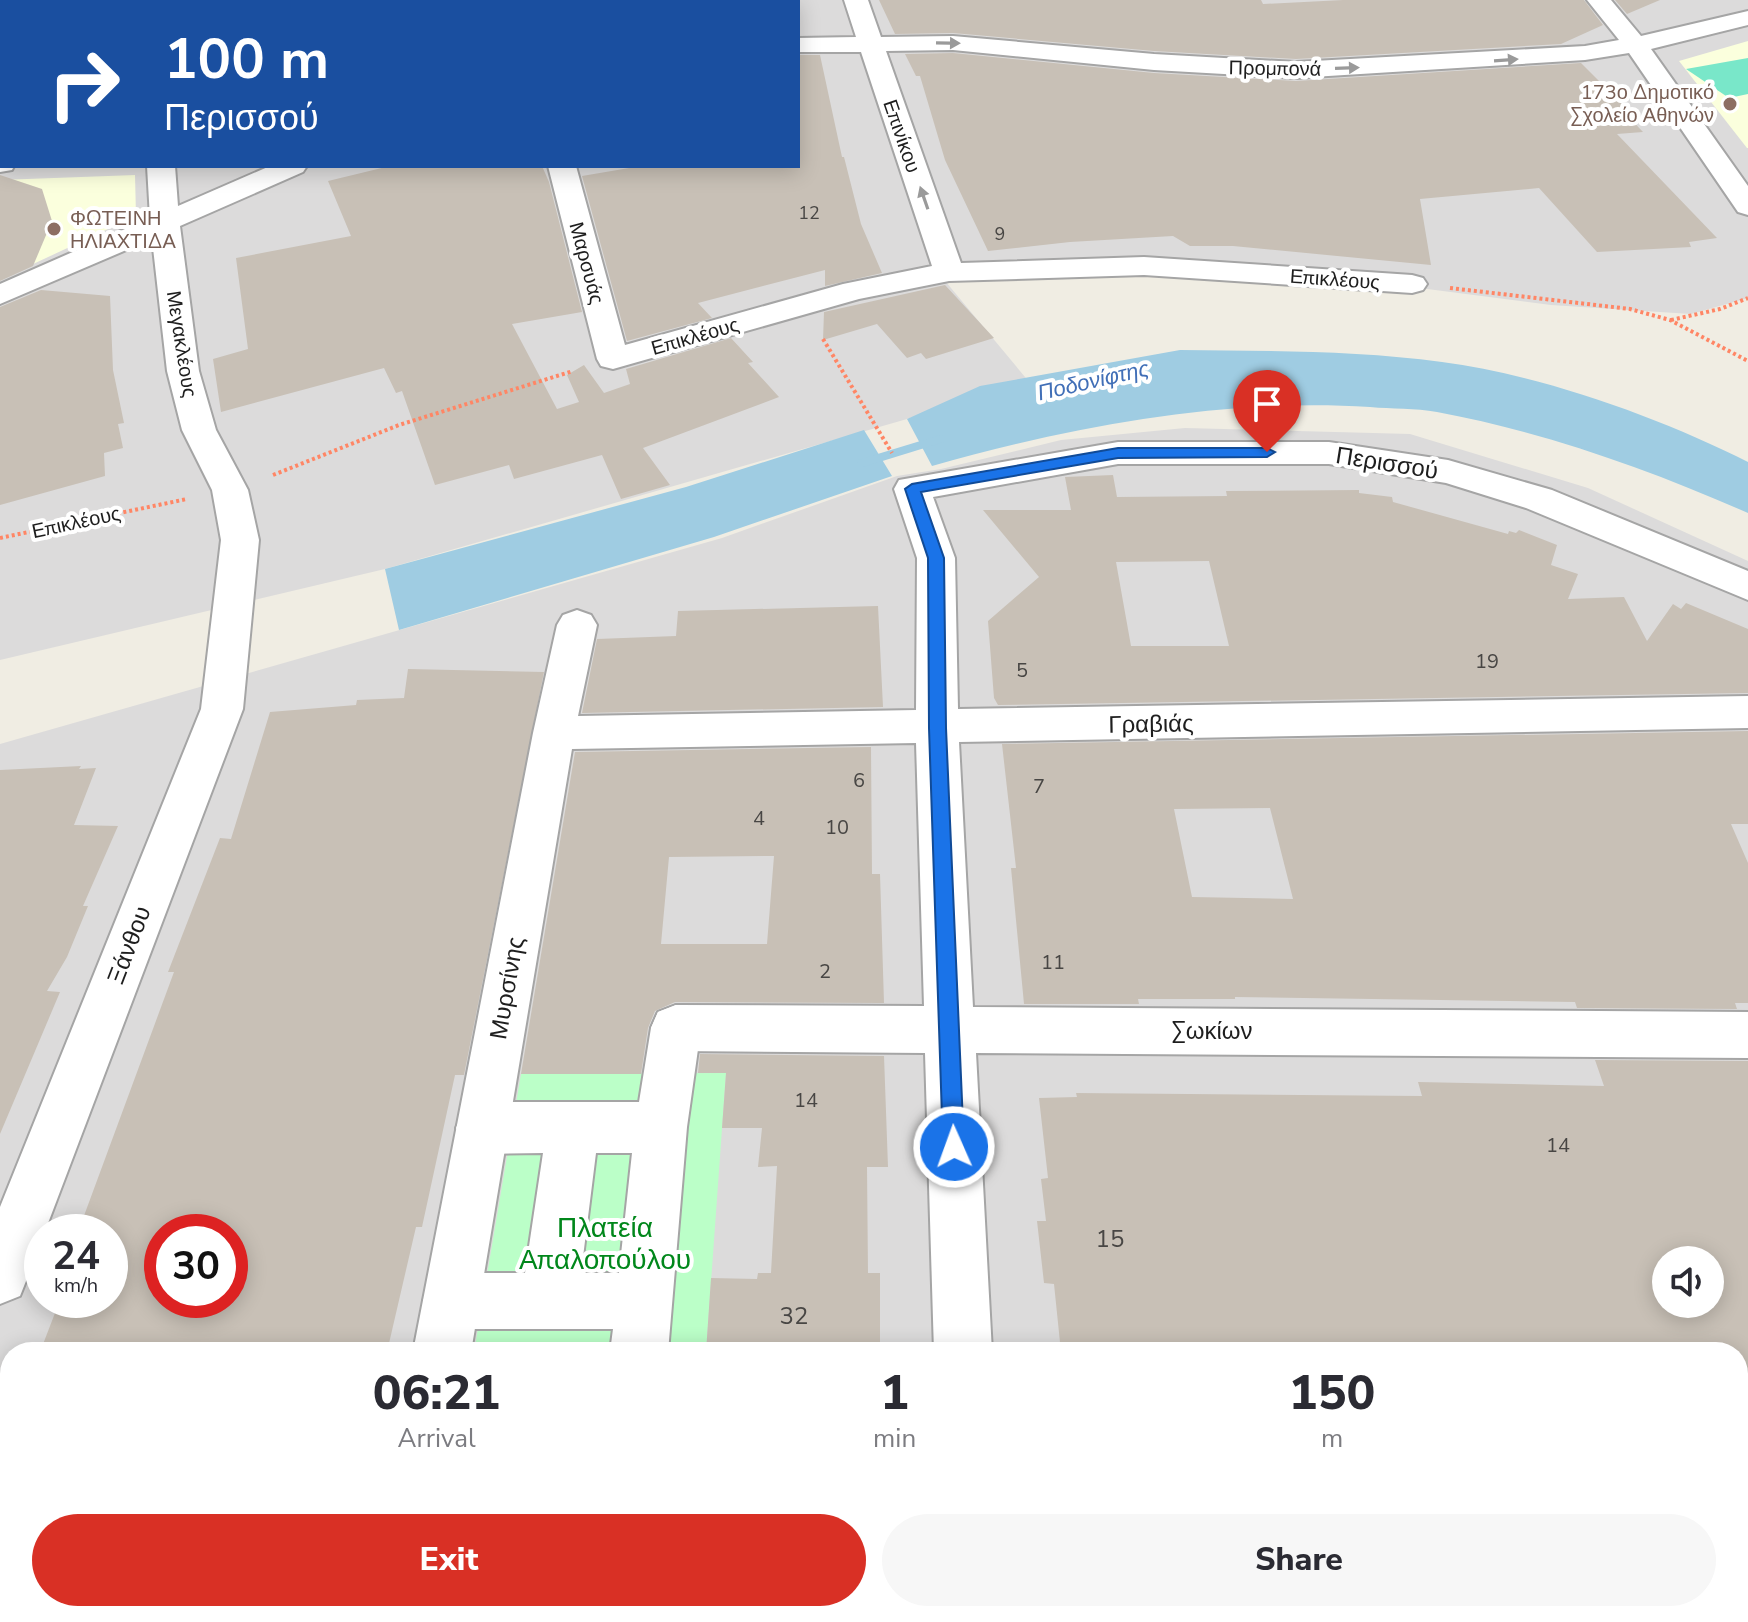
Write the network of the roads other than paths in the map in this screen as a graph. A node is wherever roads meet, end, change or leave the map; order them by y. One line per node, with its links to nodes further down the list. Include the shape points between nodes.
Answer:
1 (856, 0): 4 (street, Επινίκου)
2 (1599, 0): 5 (street)
3 (1744, 23): 5 (street, Προμπονά)
4 (870, 42): 5 (street, Προμπονά, one-way to 5, via 953,43 1296,70 1539,58); 6 (street, Προμπονά); 12 (street, Επινίκου, one-way to 4)
5 (1635, 44): 10 (street)
6 (800, 45)
7 (161, 168): 11 (street, Μεγακλέους)
8 (289, 168): 11 (street)
9 (563, 168): 15 (street, Μαρσυάς)
10 (1748, 206)
11 (165, 224): 14 (street); 17 (street, Μεγακλέους, via 183,371 199,430 230,490 240,540)
12 (949, 272): 13 (street, Επικλέους, via 1144,266); 15 (street, Επικλέους, via 854,291)
13 (1412, 284)
14 (0, 295)
15 (613, 359)
16 (1748, 586): 20 (street, Περισσού, via 1539,499 1448,472 1329,453 1118,453 912,489 936,558)
17 (233, 608): 27 (street, Ξάνθου, via 222,709)
18 (577, 625): 21 (street, Μυρσίνης)
19 (1748, 712): 20 (street, Γραβιάς)
20 (937, 728): 21 (street, Γραβιάς); 22 (street)
21 (554, 733): 25 (street, Μυρσίνης)
22 (948, 1030): 23 (street, Σωκίων); 24 (street, Σωκίων, via 676,1028); 31 (street)
23 (1748, 1035)
24 (661, 1127): 26 (street); 30 (street)
25 (482, 1128): 26 (street); 29 (street, Μυρσίνης)
26 (573, 1128): 28 (street)
27 (0, 1276)
28 (549, 1301): 29 (street); 30 (street)
29 (446, 1326)
30 (642, 1326)
31 (963, 1342)

